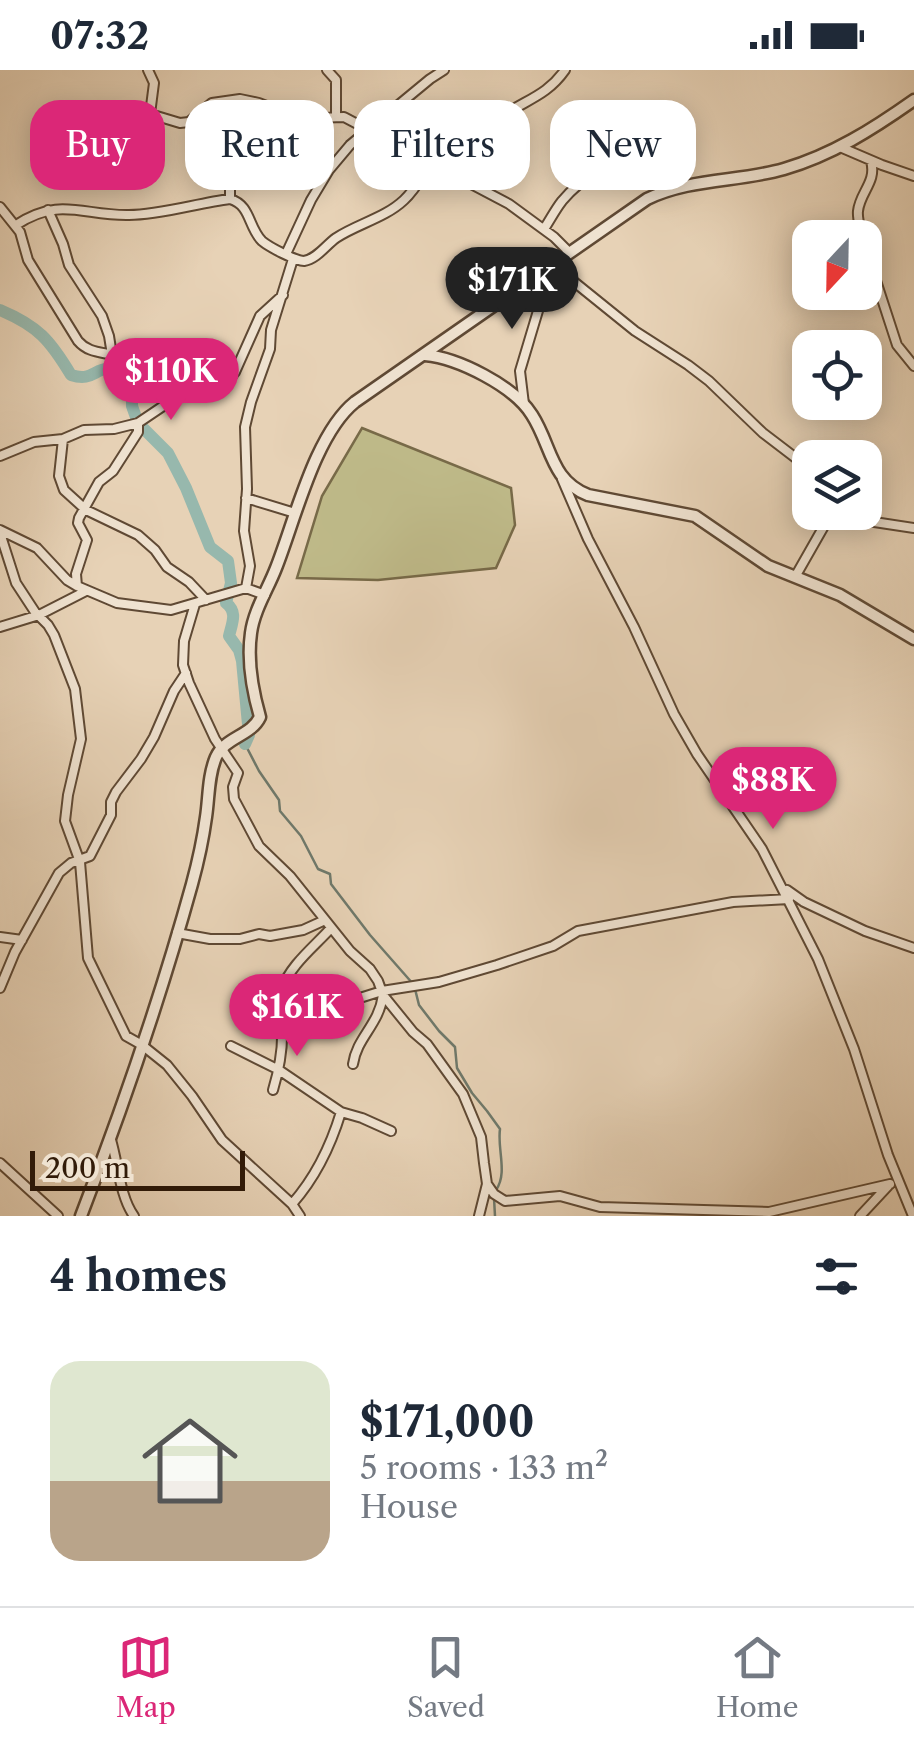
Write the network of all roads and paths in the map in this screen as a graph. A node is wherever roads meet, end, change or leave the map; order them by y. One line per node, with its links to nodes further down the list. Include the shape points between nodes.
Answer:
1 (148, 70): 7 (street)
2 (327, 70): 6 (street)
3 (444, 70): 5 (street)
4 (565, 70): 10 (street)
5 (428, 74): 8 (street)
6 (337, 75): 11 (street)
7 (152, 100)
8 (400, 100)
9 (914, 100): 15 (street)
10 (530, 102)
11 (336, 116): 12 (street, via 288,114 240,99 212,103 189,122); 13 (street)
12 (165, 118)
13 (354, 121)
14 (354, 141): 31 (street, via 322,178)
15 (840, 148): 16 (street); 18 (street, via 784,169)
16 (871, 161): 17 (street); 27 (street)
17 (914, 176)
18 (696, 184)
19 (230, 190): 24 (street)
20 (413, 190): 31 (street, via 313,258)
21 (483, 190): 29 (street)
22 (574, 190): 29 (street)
23 (666, 190): 30 (street)
24 (230, 199): 26 (street, via 128,215); 31 (street, via 245,208 263,242)
25 (0, 207): 28 (street)
26 (48, 210): 28 (street); 35 (street, via 70,265 102,316)
27 (859, 220)
28 (16, 226): 35 (street, via 28,260 78,341)
29 (544, 229): 30 (street)
30 (569, 252): 32 (street)
31 (289, 256): 33 (street)
32 (552, 264): 36 (street); 39 (street, via 524,356); 43 (street, via 688,365)
33 (283, 295): 38 (street, via 260,316 227,382); 45 (street, via 245,427)
34 (882, 299): 37 (street, via 897,344)
35 (112, 355): 38 (street, via 146,374)
36 (424, 355): 39 (street, via 456,362); 47 (street, via 341,415)
37 (914, 366)
38 (168, 401): 40 (street)
39 (524, 404): 44 (street)
40 (138, 423): 41 (street); 46 (street)
41 (63, 439): 42 (street); 46 (street, via 59,476)
42 (0, 456)
43 (792, 456)
44 (562, 479): 52 (street, via 588,495 695,516 768,566); 64 (street, via 674,714)
45 (246, 498): 47 (street); 53 (street)
46 (86, 510): 54 (street, via 78,523 87,540 76,574); 56 (street, via 138,535)
47 (295, 513): 55 (street)
48 (882, 523): 49 (street)
49 (914, 528)
50 (822, 530): 52 (street)
51 (0, 532): 54 (street, via 37,548); 58 (street, via 16,583)
52 (796, 577): 60 (street)
53 (246, 588): 55 (street); 56 (street)
54 (82, 589): 57 (street, via 158,610); 58 (street)
55 (265, 595): 62 (street, via 250,638 260,717)
56 (206, 600): 57 (street)
57 (195, 604): 61 (street, via 182,656)
58 (39, 616): 59 (street); 63 (street, via 66,663 78,708 81,739 65,820)
59 (0, 628)
60 (914, 639)
61 (186, 672): 62 (street); 63 (street, via 142,759 116,792 97,844)
62 (220, 749): 66 (street, via 238,773 234,799 258,846); 67 (street)
63 (80, 862): 69 (street, via 59,873); 74 (street, via 86,954 122,1030)
64 (779, 881): 65 (street); 70 (street, via 804,902)
65 (789, 899): 72 (street, via 732,902 578,931 496,965); 83 (street, via 840,1013)
66 (328, 924): 67 (street, via 240,939); 72 (street, via 370,969); 73 (street, via 292,971)
67 (177, 933): 74 (street)
68 (0, 937): 69 (street)
69 (22, 940): 71 (street)
70 (914, 948)
71 (0, 988)
72 (382, 993): 73 (street, via 329,1005); 76 (street); 84 (street, via 463,1094 481,1137)
73 (280, 1002): 77 (street)
74 (142, 1045): 81 (street); 86 (street, via 173,1072 229,1147)
75 (231, 1046): 77 (street)
76 (353, 1064)
77 (279, 1070): 78 (street); 79 (street)
78 (273, 1090)
79 (341, 1112): 80 (street); 86 (street, via 313,1176)
80 (391, 1131)
81 (110, 1140): 88 (street); 89 (street)
82 (0, 1163): 87 (street)
83 (897, 1176): 85 (street); 93 (street)
84 (487, 1184): 85 (street, via 506,1201 560,1196 600,1207 769,1212); 91 (street)
85 (890, 1184): 92 (street)
86 (292, 1204): 90 (street)
87 (58, 1216)
88 (81, 1216)
89 (134, 1216)
90 (300, 1216)
91 (478, 1216)
92 (860, 1216)
93 (913, 1216)

